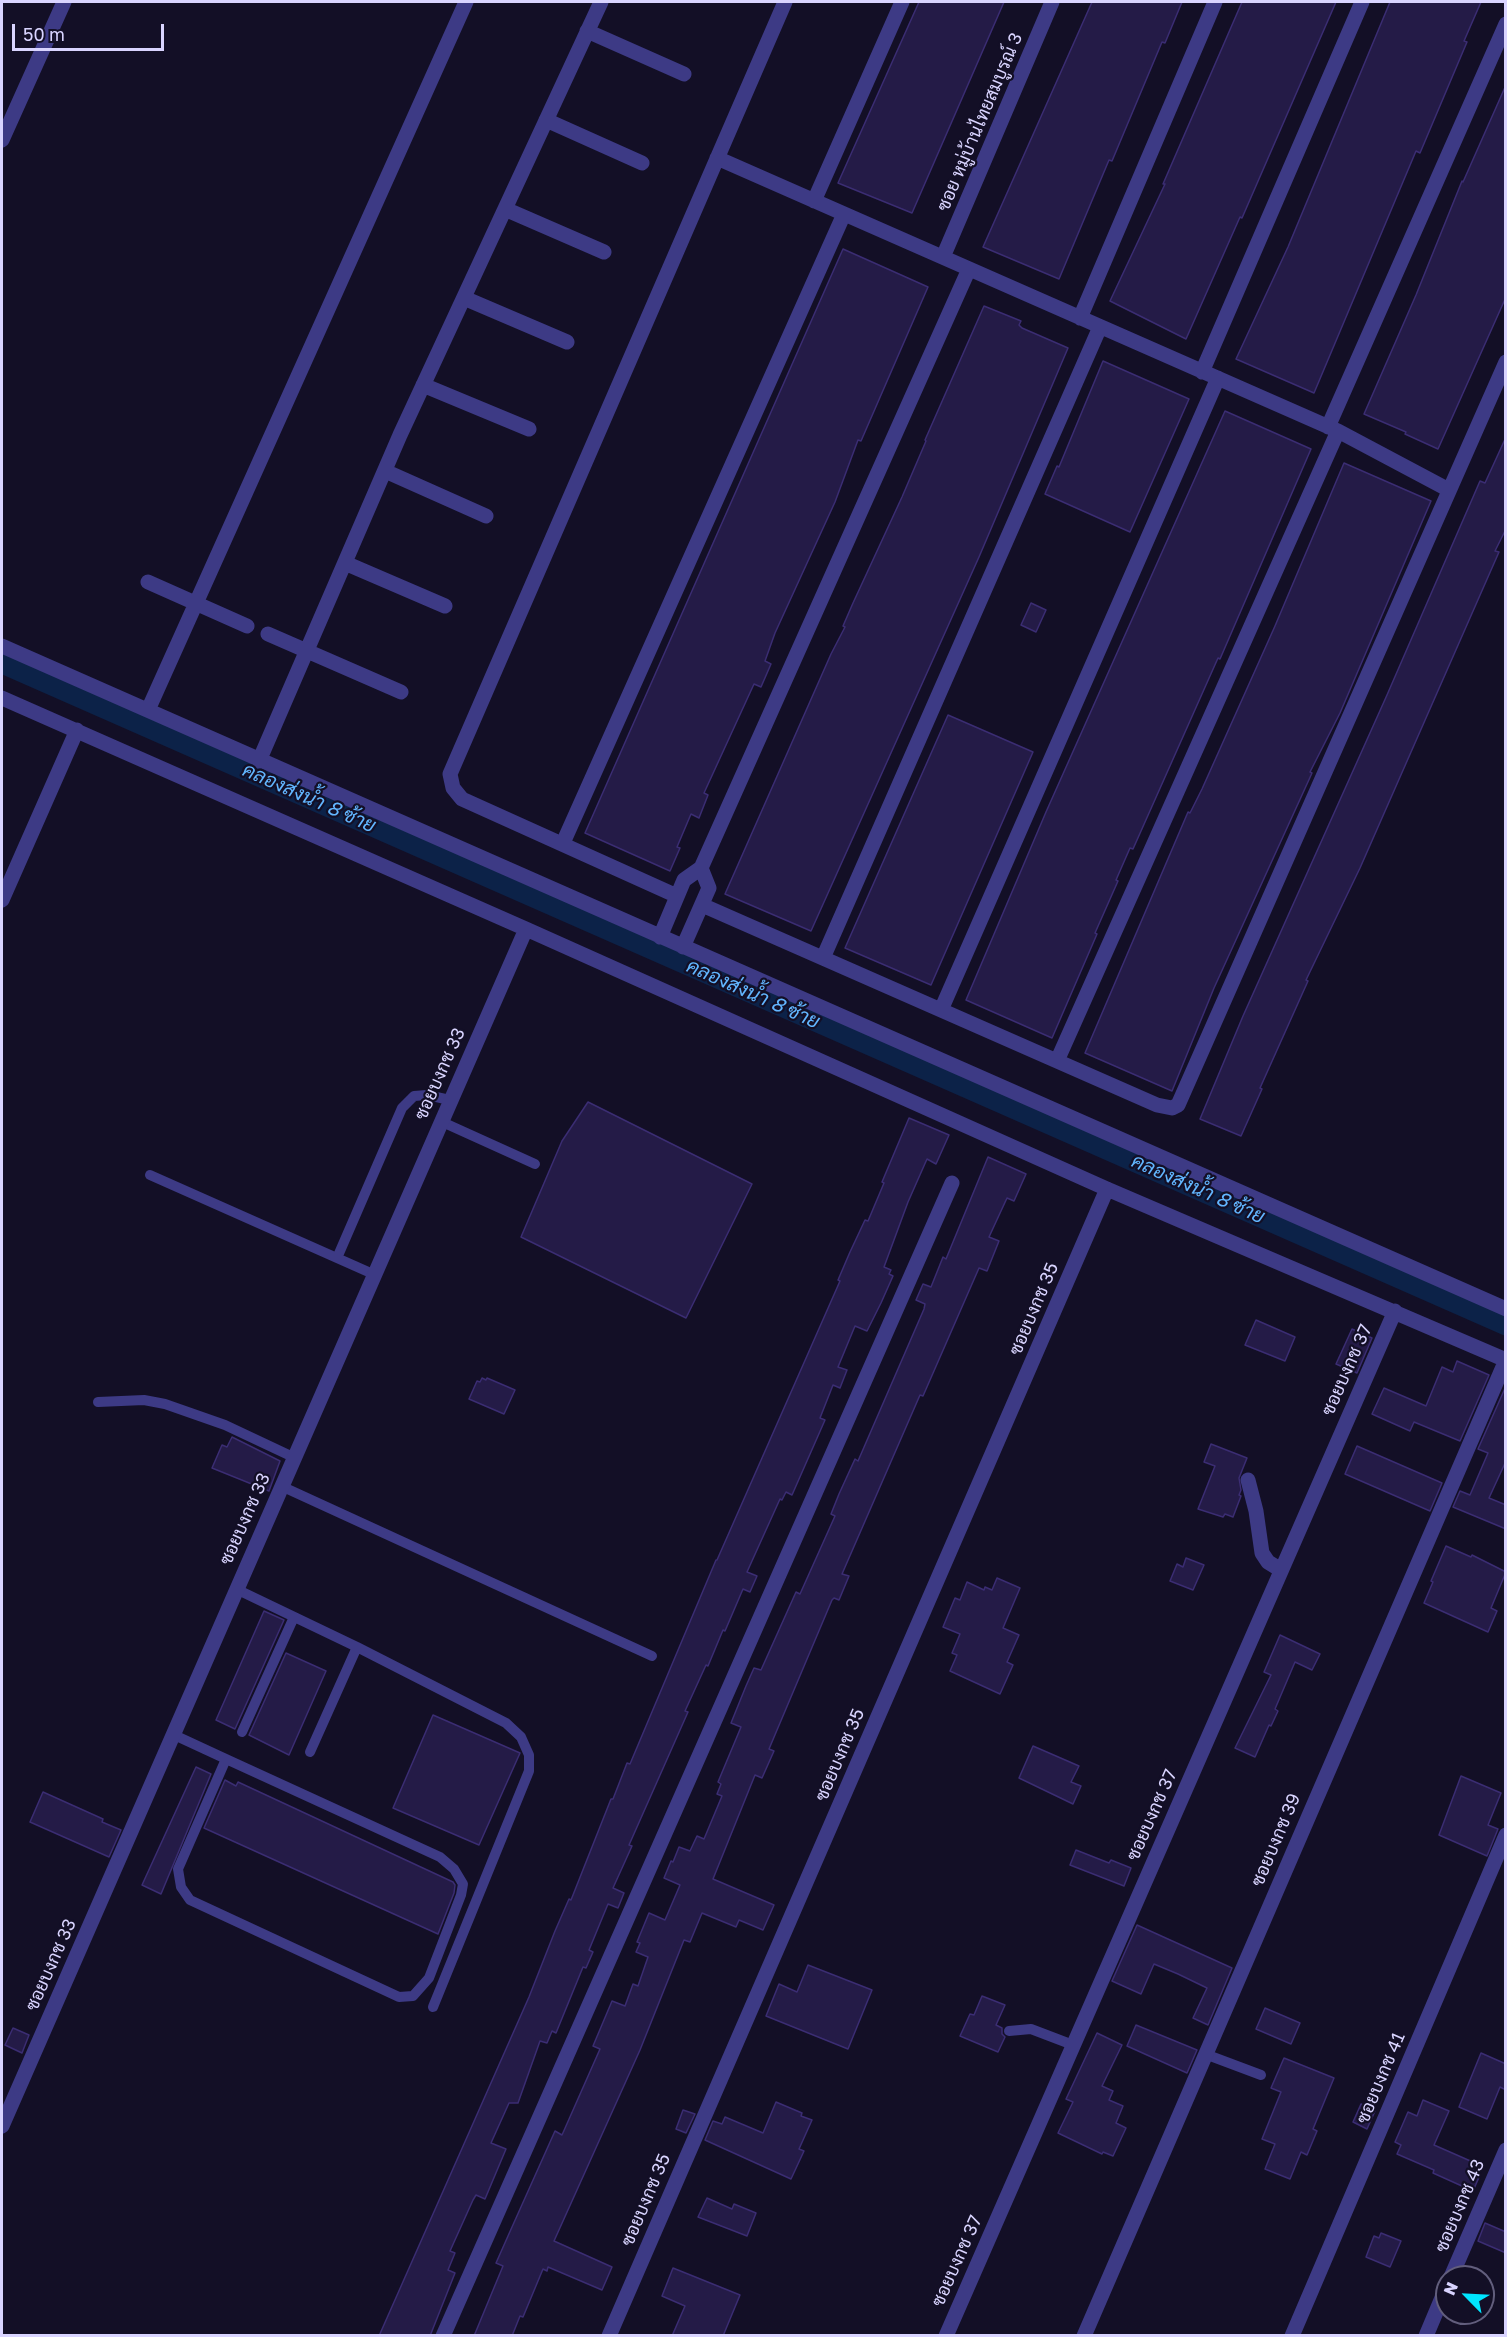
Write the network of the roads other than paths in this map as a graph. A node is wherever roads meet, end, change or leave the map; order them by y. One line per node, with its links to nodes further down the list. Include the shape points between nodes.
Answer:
1 (64, 2): 13 (street)
2 (466, 2): 37 (street)
3 (601, 2): 10 (street)
4 (785, 2): 14 (street)
5 (902, 2): 16 (street)
6 (1052, 2): 20 (street, ซอย หมู่บ้านไทยสมบูรณ์ 3)
7 (1215, 2): 23 (street)
8 (1362, 2): 27 (street)
9 (1506, 24): 31 (street)
10 (587, 31): 11 (street); 12 (street)
11 (684, 74)
12 (546, 120): 15 (street); 17 (street)
13 (2, 140)
14 (717, 158): 16 (street); 48 (street, via 450,774 453,788 462,799)
15 (642, 163)
16 (814, 201): 18 (street)
17 (505, 209): 19 (street); 22 (street)
18 (844, 214): 20 (street); 48 (street)
19 (604, 252)
20 (943, 257): 21 (street)
21 (969, 269): 23 (street); 49 (street)
22 (464, 298): 25 (street); 29 (street)
23 (1080, 318): 24 (street)
24 (1100, 327): 27 (street); 56 (street)
25 (567, 342)
26 (1506, 362): 33 (street)
27 (1202, 372): 28 (street)
28 (1218, 378): 31 (street); 57 (street)
29 (423, 385): 30 (street); 32 (street)
30 (529, 429)
31 (1333, 429): 33 (street); 58 (street)
32 (384, 471): 34 (street); 35 (street)
33 (1449, 490): 58 (street, via 1178,1105 1157,1105)
34 (486, 516)
35 (345, 563): 38 (street); 42 (street)
36 (148, 582): 37 (street)
37 (196, 603): 39 (street); 45 (street)
38 (445, 606)
39 (247, 626)
40 (268, 634): 42 (street)
41 (2, 646): 45 (street)
42 (307, 651): 43 (street); 47 (street)
43 (401, 692)
44 (2, 698): 46 (street)
45 (148, 710): 47 (street)
46 (76, 730): 51 (street); 53 (street)
47 (259, 761): 54 (street)
48 (563, 843): 50 (street)
49 (701, 868): 50 (street, via 684,880); 52 (street, via 709,888)
50 (677, 896): 54 (street)
51 (2, 900)
52 (702, 904): 55 (street); 56 (street)
53 (526, 929): 59 (street, ซอยบงกช 33); 64 (street)
54 (660, 937): 55 (street)
55 (683, 947): 67 (street)
56 (823, 958): 57 (street)
57 (941, 1010): 58 (street)
58 (1057, 1061)
59 (450, 1100): 60 (street, ซอยบงกช 33); 65 (lane, via 414,1096 402,1108)
60 (440, 1121): 61 (lane); 66 (street, ซอยบงกช 33)
61 (535, 1164)
62 (150, 1175): 65 (lane)
63 (951, 1183): 93 (street)
64 (1107, 1189): 68 (street); 94 (street, ซอยบงกช 35)
65 (337, 1258): 66 (lane)
66 (373, 1274): 71 (street, ซอยบงกช 33)
67 (1506, 1309)
68 (1395, 1311): 69 (street); 74 (street, ซอยบงกช 37)
69 (1506, 1360): 87 (street, ซอยบงกช 39)
70 (98, 1402): 71 (lane, via 144,1400 165,1404 225,1425)
71 (293, 1457): 73 (street, ซอยบงกช 33)
72 (1248, 1480): 74 (street, via 1262,1553)
73 (281, 1486): 75 (street, ซอยบงกช 33); 78 (lane)
74 (1281, 1570): 86 (street, ซอยบงกช 37)
75 (236, 1588): 76 (lane); 80 (street, ซอยบงกช 33)
76 (294, 1617): 77 (lane); 79 (lane)
77 (357, 1647): 81 (lane); 84 (lane, via 506,1723 521,1737 529,1755 530,1771)
78 (652, 1656)
79 (243, 1732)
80 (172, 1734): 82 (lane); 89 (street, ซอยบงกช 33)
81 (310, 1752)
82 (226, 1759): 82 (lane, via 440,1857 454,1869 463,1884 461,1895 429,1978 413,1996 399,1997 190,1900 181,1887 178,1869)
83 (1506, 1835): 97 (street, ซอยบงกช 41)
84 (433, 2007)
85 (1009, 2031): 86 (lane, via 1030,2030)
86 (1074, 2045): 95 (street, ซอยบงกช 37)
87 (1205, 2054): 88 (lane); 96 (street, ซอยบงกช 39)
88 (1261, 2075)
89 (2, 2126)
90 (1506, 2150): 91 (street, ซอยบงกช 43)
91 (1456, 2265)
92 (1435, 2315): 98 (street)
93 (443, 2336)
94 (609, 2336)
95 (946, 2336)
96 (1084, 2336)
97 (1292, 2336)
98 (1426, 2336)

